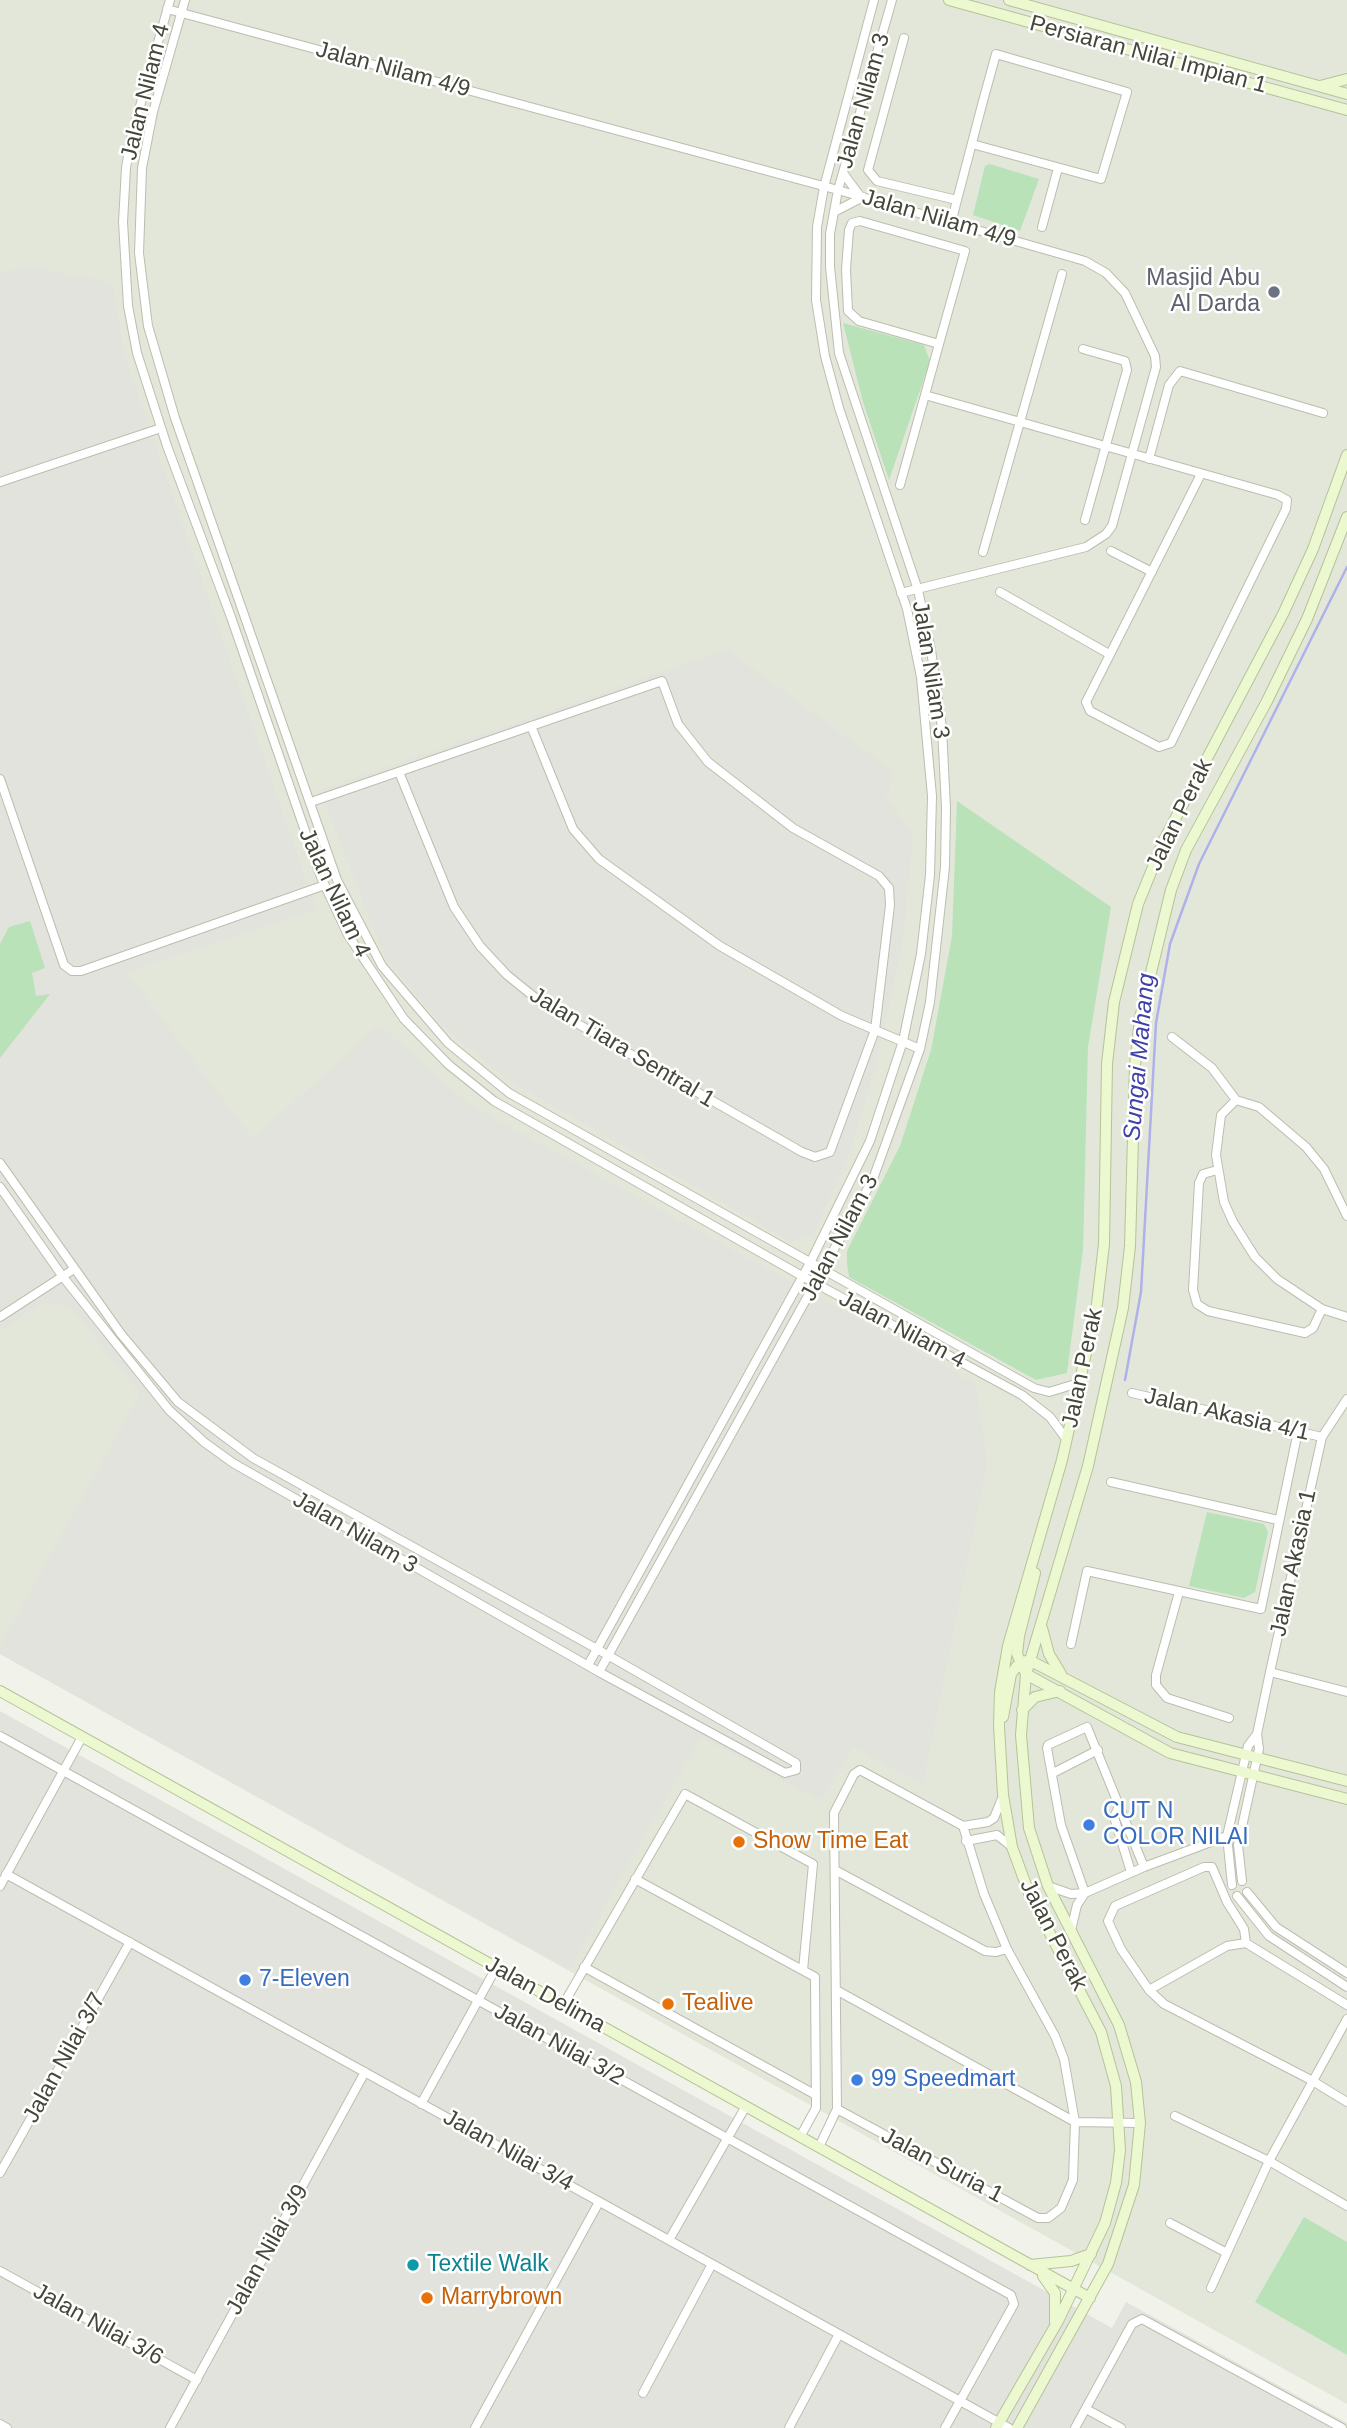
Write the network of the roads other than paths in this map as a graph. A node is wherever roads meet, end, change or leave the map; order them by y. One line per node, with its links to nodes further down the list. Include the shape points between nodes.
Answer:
1 (185, 0): 7 (street, Jalan Nilam 4)
2 (874, 0): 10 (street, Jalan Nilam 3)
3 (892, 0): 12 (street, Jalan Nilam 3)
4 (949, 0): 14 (main road, Persiaran Nilai Impian 1)
5 (1009, 0): 11 (main road, Persiaran Nilai Impian 1)
6 (169, 5): 7 (street, Jalan Nilam 4/9); 31 (street, Jalan Nilam 4, via 131,138 123,222 128,306 137,354)
7 (181, 13): 18 (street, Jalan Nilam 4/9); 51 (street, Jalan Nilam 4, via 142,168 138,253 148,327 175,418)
8 (904, 38): 21 (street, via 868,170 877,180)
9 (1347, 79): 11 (main road)
10 (851, 85): 12 (street); 18 (street, Jalan Nilam 3)
11 (1320, 86): 13 (main road, Persiaran Nilai Impian 1)
12 (867, 89): 17 (street, Jalan Nilam 3)
13 (1347, 94)
14 (1346, 110)
15 (972, 144): 16 (street); 16 (street, via 996,54 1124,89 1127,96 1101,179); 21 (street)
16 (1058, 168): 24 (street)
17 (844, 173): 19 (street, Jalan Nilam 3); 20 (street)
18 (824, 187): 19 (street, Jalan Nilam 4/9); 46 (street, Jalan Nilam 3, via 815,265 825,356)
19 (838, 190): 20 (street, Jalan Nilam 4/9); 22 (street, Jalan Nilam 3)
20 (861, 197): 22 (street); 23 (street, Jalan Nilam 4/9)
21 (957, 200): 23 (street)
22 (834, 212): 44 (street, Jalan Nilam 3, via 830,267 839,353)
23 (951, 223): 33 (street, Jalan Nilam 4/9, via 1084,261 1106,273 1125,293 1156,366)
24 (1042, 227)
25 (1062, 274): 30 (street)
26 (939, 344): 26 (street, via 965,251 860,221 852,223 846,268 848,312 859,321); 28 (street)
27 (1083, 349): 32 (street, via 1125,361 1127,370)
28 (925, 395): 30 (street); 38 (street)
29 (1323, 413): 35 (street, via 1180,371 1169,384)
30 (1020, 422): 32 (street); 42 (street)
31 (161, 428): 37 (street); 52 (street, Jalan Nilam 4)
32 (1105, 447): 33 (street); 40 (street)
33 (1133, 455): 35 (street); 44 (street, Jalan Nilam 4/9, via 1116,516 1097,542)
34 (1347, 456): 71 (main road, Jalan Perak, via 1288,603 1164,840 1132,923 1112,1014 1104,1244)
35 (1149, 459): 36 (street)
36 (1201, 474): 43 (street); 47 (street, via 1287,500 1286,509 1171,743 1159,747 1086,707)
37 (0, 482)
38 (900, 485)
39 (1347, 517): 81 (main road, Jalan Perak, via 1307,619 1186,850 1171,890 1139,1030 1130,1246 1121,1320 1088,1466)
40 (1085, 520)
41 (1111, 551): 43 (street)
42 (983, 552)
43 (1152, 572): 47 (street)
44 (918, 590): 46 (street, Jalan Nilam 4/9); 56 (street, Jalan Nilam 3, via 942,727 946,808 938,941)
45 (1000, 592): 47 (street)
46 (901, 593): 55 (street, Jalan Nilam 3, via 923,688 932,796 921,954)
47 (1109, 654)
48 (531, 726): 49 (street); 53 (street, via 573,829 599,859 720,946); 53 (street, via 662,681 678,724 708,762 793,828 879,876 889,888)
49 (398, 772): 51 (street); 53 (street, Jalan Tiara Sentral 1, via 454,907 507,975 543,1004 802,1152 820,1157 833,1147)
50 (0, 779): 52 (street, via 64,965 72,971)
51 (311, 802): 62 (street, Jalan Nilam 4, via 337,880 382,966 448,1043 509,1093)
52 (325, 885): 65 (street, Jalan Nilam 4, via 373,975 404,1019 449,1065 494,1101)
53 (875, 1030): 55 (street)
54 (1172, 1037): 57 (street, via 1212,1068)
55 (903, 1041): 56 (street); 62 (street, Jalan Nilam 3, via 870,1141)
56 (920, 1049): 64 (street, Jalan Nilam 3, via 873,1179)
57 (1236, 1100): 59 (street, via 1221,1115); 61 (street, via 1259,1107 1306,1147 1324,1169)
58 (0, 1163): 63 (street, Jalan Nilam 3)
59 (1217, 1170): 68 (street, via 1224,1202 1255,1257); 68 (street, via 1203,1174 1199,1183 1193,1290 1197,1304 1209,1311 1305,1333 1313,1328)
60 (0, 1187): 66 (street, Jalan Nilam 3)
61 (1347, 1216)
62 (810, 1263): 64 (street, Jalan Nilam 4); 65 (street, Jalan Nilam 3)
63 (74, 1269): 66 (street); 83 (street, Jalan Nilam 3, via 178,1402 224,1438)
64 (823, 1270): 67 (street, Jalan Nilam 3); 71 (street, Jalan Nilam 4, via 1034,1388 1049,1392)
65 (802, 1276): 67 (street, Jalan Nilam 4); 83 (street, Jalan Nilam 3)
66 (63, 1277): 69 (street); 85 (street, Jalan Nilam 3, via 169,1410 204,1443)
67 (815, 1283): 76 (street, Jalan Nilam 4, via 1022,1395 1050,1417); 84 (street, Jalan Nilam 3)
68 (1322, 1309): 70 (street)
69 (0, 1317)
70 (1347, 1317)
71 (1082, 1382): 76 (main road, Jalan Perak)
72 (1132, 1393): 74 (street, Jalan Akasia 4/1)
73 (1347, 1399): 75 (street, Jalan Akasia 1)
74 (1298, 1431): 75 (street, Jalan Akasia 4/1); 78 (street)
75 (1322, 1437): 88 (street, Jalan Akasia 1)
76 (1067, 1440): 79 (main road, Jalan Perak)
77 (1111, 1482): 78 (street)
78 (1278, 1520): 80 (street, via 1261,1609)
79 (1036, 1553): 86 (main road, via 1017,1654); 95 (main road, Jalan Perak, via 1008,1646)
80 (1179, 1592): 82 (street, via 1087,1572); 94 (street, via 1156,1685 1167,1698)
81 (1042, 1626): 86 (main road, Jalan Perak); 89 (main road, via 1049,1654)
82 (1071, 1644)
83 (597, 1649): 84 (street); 85 (street)
84 (608, 1655): 87 (street, Jalan Nilam 3); 87 (street, via 796,1763 796,1770 785,1773)
85 (588, 1665): 87 (street, Jalan Nilam 3)
86 (1025, 1666): 89 (main road); 90 (main road); 93 (main road, Jalan Perak); 95 (main road, via 1011,1674 1008,1703)
87 (599, 1672)
88 (1270, 1672): 92 (street); 99 (street, Jalan Akasia 1)
89 (1062, 1677): 99 (main road, via 1165,1732)
90 (1060, 1691): 93 (main road, via 1035,1697); 102 (main road, via 1170,1753)
91 (0, 1692): 97 (main road, Jalan Delima)
92 (1347, 1692)
93 (1022, 1710): 118 (main road, Jalan Perak, via 1029,1828)
94 (1229, 1718)
95 (999, 1726): 104 (main road, Jalan Perak)
96 (0, 1736): 100 (street, Jalan Nilai 3/2)
97 (82, 1737): 100 (street); 129 (main road, Jalan Delima)
98 (1098, 1750): 101 (street); 101 (street, via 1087,1727 1048,1745); 106 (street)
99 (1251, 1758): 102 (street, Jalan Akasia 1); 103 (main road)
100 (64, 1771): 115 (street); 135 (street, Jalan Nilai 3/2)
101 (1053, 1773): 122 (street, via 1061,1825)
102 (1247, 1775): 105 (main road); 108 (street); 109 (street)
103 (1347, 1781)
104 (1003, 1795): 107 (street, via 994,1818); 111 (main road, Jalan Perak)
105 (1347, 1799)
106 (1120, 1804): 112 (street); 114 (street, via 1114,1817)
107 (963, 1826): 110 (street); 113 (street, via 860,1770 834,1813)
108 (1227, 1836): 109 (street); 112 (street); 119 (street)
109 (1239, 1837): 117 (street)
110 (966, 1841): 111 (street, via 998,1835); 127 (street)
111 (1012, 1847): 148 (main road, Jalan Perak, via 1029,1893 1101,2032 1116,2086)
112 (1144, 1867): 114 (street)
113 (835, 1870): 127 (street, via 985,1951); 134 (street)
114 (1131, 1872): 122 (street)
115 (6, 1874): 120 (street); 125 (street, Jalan Nilai 3/4)
116 (635, 1880): 128 (street); 130 (street); 130 (street, via 685,1794 813,1864)
117 (1242, 1881)
118 (1048, 1885): 122 (street); 124 (main road, Jalan Perak)
119 (1232, 1885)
120 (0, 1886)
121 (1247, 1892): 131 (street, via 1276,1927)
122 (1085, 1894): 124 (street)
123 (1237, 1896): 132 (street, via 1269,1936)
124 (1071, 1930): 149 (main road, Jalan Perak, via 1119,2025 1129,2054)
125 (130, 1942): 139 (street, Jalan Nilai 3/4); 154 (street, Jalan Nilai 3/7)
126 (1246, 1943): 133 (street, via 1227,1946); 133 (street, via 1244,1929 1212,1867 1115,1906 1108,1921); 137 (street)
127 (1007, 1949): 147 (street, via 1055,2036 1070,2082)
128 (584, 1967): 136 (street); 141 (street)
129 (496, 1968): 135 (street); 136 (main road, Jalan Delima)
130 (803, 1970): 141 (street, via 817,1982)
131 (1347, 1973)
132 (1347, 1987)
133 (1149, 1990): 140 (street, via 1164,2004)
134 (838, 1991): 145 (street); 147 (street)
135 (478, 2000): 143 (street); 151 (street, Jalan Nilai 3/2)
136 (563, 2005): 144 (main road, Jalan Delima)
137 (1347, 2005)
138 (1347, 2019): 140 (street)
139 (365, 2072): 143 (street, Jalan Nilai 3/4); 169 (street, Jalan Nilai 3/9)
140 (1311, 2080): 142 (street); 153 (street)
141 (816, 2095): 150 (street, via 815,2111)
142 (1347, 2102)
143 (421, 2104): 155 (street, Jalan Nilai 3/4)
144 (746, 2106): 150 (main road, Jalan Delima); 151 (street)
145 (837, 2109): 147 (street, Jalan Suria 1, via 1038,2218 1048,2218 1062,2208 1073,2180); 152 (street)
146 (1175, 2116): 153 (street)
147 (1075, 2122): 148 (street)
148 (1119, 2122): 149 (street); 160 (main road, Jalan Perak, via 1116,2183)
149 (1140, 2123): 166 (main road, Jalan Perak, via 1134,2185 1122,2227)
150 (800, 2137): 152 (main road, Jalan Delima)
151 (727, 2138): 158 (street); 171 (street, Jalan Nilai 3/2, via 1013,2297 1014,2304)
152 (819, 2147): 162 (main road, Jalan Delima)
153 (1269, 2161): 156 (street); 159 (street)
154 (0, 2173)
155 (599, 2202): 158 (street, Jalan Nilai 3/4); 177 (street)
156 (1347, 2206)
157 (1170, 2223): 159 (street)
158 (669, 2240): 161 (street, Jalan Nilai 3/4)
159 (1227, 2253): 164 (street)
160 (1091, 2254): 162 (main road); 165 (main road, Jalan Perak)
161 (712, 2264): 168 (street, Jalan Nilai 3/4); 170 (street)
162 (1030, 2265): 165 (main road, Jalan Delima); 167 (main road, via 1055,2293)
163 (0, 2271): 169 (street, Jalan Nilai 3/6)
164 (1211, 2287)
165 (1074, 2289): 166 (main road, Jalan Delima); 167 (main road, Jalan Perak)
166 (1090, 2298): 180 (main road, Jalan Perak)
167 (1054, 2326): 174 (main road, Jalan Perak)
168 (839, 2334): 171 (street, Jalan Nilai 3/4); 178 (street)
169 (197, 2380): 176 (street, Jalan Nilai 3/9)
170 (643, 2393)
171 (960, 2401): 174 (street, Jalan Nilai 3/4); 179 (street)
172 (1086, 2409): 181 (street); 182 (street); 183 (street, via 1135,2321 1142,2319)
173 (0, 2424): 175 (street)
174 (1001, 2426)
175 (7, 2428)
176 (170, 2428)
177 (475, 2428)
178 (789, 2428)
179 (946, 2428)
180 (1017, 2428)
181 (1075, 2428)
182 (1121, 2428)
183 (1342, 2428)

